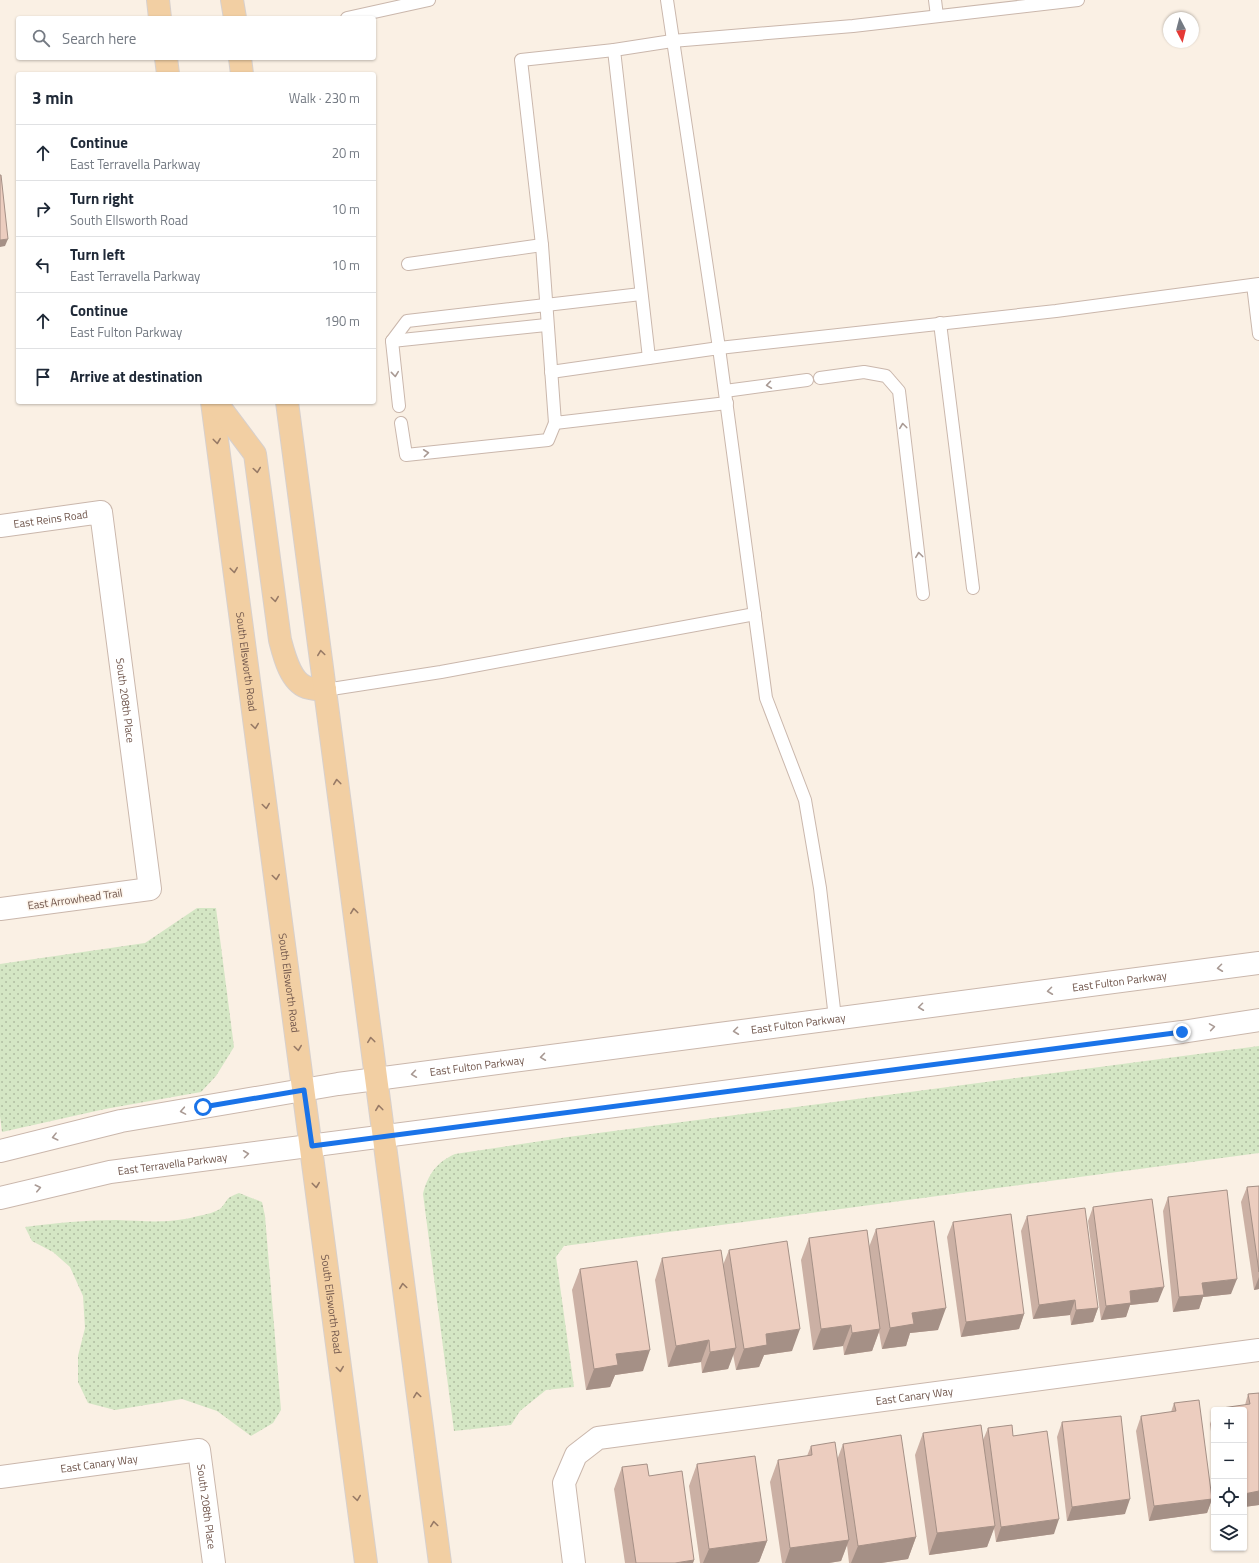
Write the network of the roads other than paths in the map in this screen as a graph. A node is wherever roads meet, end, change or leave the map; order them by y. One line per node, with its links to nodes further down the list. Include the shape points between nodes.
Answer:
1 (158, 0): 7 (main road)
2 (232, 0): 8 (main road)
3 (429, 0): 9 (lane)
4 (667, 0): 11 (lane)
5 (935, 0): 10 (lane)
6 (1078, 0): 10 (lane)
7 (160, 16)
8 (235, 16)
9 (356, 16)
10 (938, 16): 11 (lane, via 853,26)
11 (672, 41): 12 (lane); 28 (lane)
12 (614, 50): 17 (lane, via 521,60); 20 (lane)
13 (166, 60): 15 (main road)
14 (240, 60): 16 (main road)
15 (168, 72)
16 (242, 72)
17 (542, 245): 18 (lane); 21 (lane)
18 (408, 264)
19 (1256, 284): 23 (lane, via 1056,311); 26 (lane)
20 (641, 294): 21 (lane); 29 (lane)
21 (545, 305): 22 (lane); 24 (lane)
22 (456, 315): 25 (lane); 27 (lane, via 407,321)
23 (940, 323): 28 (lane); 42 (lane)
24 (546, 325): 25 (lane); 30 (lane)
25 (458, 334): 27 (lane)
26 (1259, 334)
27 (392, 341): 37 (lane, one-way to 37)
28 (719, 348): 29 (lane); 33 (lane)
29 (649, 358): 30 (lane)
30 (550, 372): 39 (lane)
31 (820, 378): 43 (lane, one-way to 31, via 899,392 886,376 864,372)
32 (807, 380): 33 (lane, one-way to 33)
33 (726, 397): 39 (lane); 44 (lane)
34 (212, 404): 52 (main road, South Ellsworth Road, one-way to 52)
35 (218, 404): 45 (main road, one-way to 45, via 255,454 280,640 286,661 294,676 305,686)
36 (287, 404): 45 (main road, one-way to 36)
37 (399, 406)
38 (401, 423): 39 (lane, one-way to 39, via 406,456 548,440)
39 (555, 423)
40 (101, 512): 41 (street, East Reins Road); 46 (street, South 208th Place)
41 (0, 526)
42 (973, 588)
43 (923, 594)
44 (755, 614): 45 (lane, via 441,672); 49 (lane, via 766,698 805,800 820,888)
45 (326, 690): 51 (main road, one-way to 45)
46 (150, 889): 47 (street, East Arrowhead Trail)
47 (0, 909)
48 (1259, 963): 49 (street, East Fulton Parkway, one-way to 49)
49 (835, 1018): 51 (street, East Fulton Parkway, one-way to 51)
50 (1259, 1020): 53 (street, one-way to 50)
51 (375, 1079): 52 (street, East Fulton Parkway); 53 (main road, one-way to 51)
52 (304, 1090): 54 (main road, South Ellsworth Road); 55 (street, one-way to 55, via 121,1121)
53 (382, 1137): 54 (street, East Terravella Parkway); 62 (main road, one-way to 53)
54 (312, 1146): 56 (street, East Terravella Parkway, one-way to 54, via 110,1172); 61 (main road, South Ellsworth Road, one-way to 61)
55 (0, 1151)
56 (0, 1198)
57 (1259, 1350): 63 (street, East Canary Way, via 598,1438 576,1455 564,1483)
58 (198, 1450): 59 (street, East Canary Way); 60 (street, South 208th Place)
59 (0, 1477)
60 (214, 1563)
61 (366, 1563)
62 (440, 1563)
63 (574, 1563)

